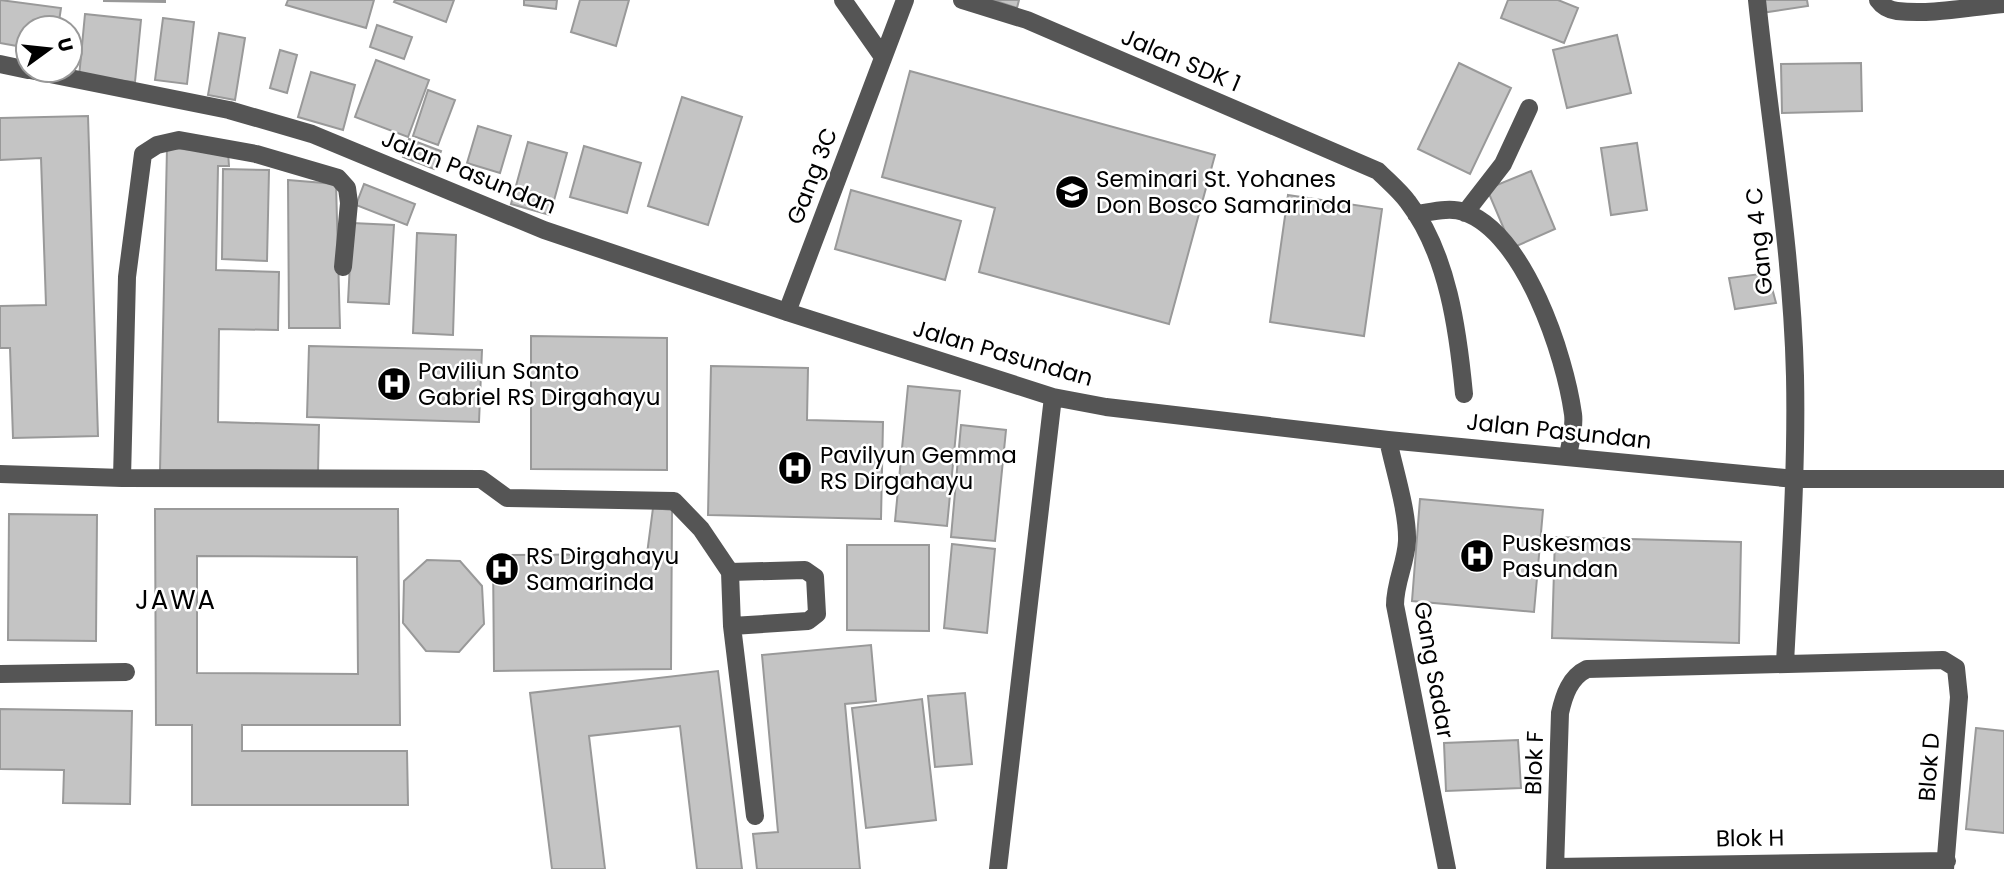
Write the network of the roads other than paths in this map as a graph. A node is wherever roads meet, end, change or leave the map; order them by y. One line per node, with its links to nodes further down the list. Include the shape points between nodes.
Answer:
1 (843, 0): 7 (street)
2 (905, 0): 7 (street)
3 (962, 0): 11 (street, Jalan SDK 1, via 1027,20 1378,171)
4 (1757, 0): 20 (street, Gang 4 C, via 1784,232 1793,346)
5 (1878, 0): 6 (street, via 1894,11)
6 (2004, 4)
7 (883, 57): 13 (street, Gang 3C)
8 (84, 81): 13 (street, Jalan Pasundan, via 229,110 312,134 544,230)
9 (1529, 108): 10 (street, via 1503,164)
10 (1465, 213): 11 (street); 17 (street, via 1491,229 1538,295 1561,354 1574,417)
11 (1416, 214): 14 (street, via 1435,251 1456,324)
12 (343, 267): 19 (street, via 349,204 347,188 338,178 179,140 143,154 127,277)
13 (787, 312): 15 (street, Jalan Pasundan)
14 (1464, 394)
15 (1053, 397): 16 (street, Jalan Pasundan); 32 (street)
16 (1388, 440): 17 (street, Jalan Pasundan); 33 (street, Gang Sadar, via 1407,544 1395,605)
17 (1568, 456): 20 (street, Jalan Pasundan)
18 (0, 474): 19 (street)
19 (122, 478): 22 (street, via 481,479 507,498 674,501 701,529)
20 (1795, 478): 21 (street, Jalan Pasundan); 24 (street, Gang 4 C)
21 (2004, 479)
22 (730, 572): 23 (street); 23 (street, via 804,570 815,577 817,614 807,621)
23 (732, 626): 27 (street)
24 (1785, 663): 29 (street, Blok D, via 1943,660 1956,668 1959,697); 31 (street, Blok F, via 1580,672 1564,696 1560,713)
25 (126, 672): 26 (street)
26 (0, 674)
27 (755, 816)
28 (1812, 865): 29 (street, Blok H); 30 (street, Blok H)
29 (1946, 865)
30 (1734, 866): 31 (street, Blok H)
31 (1555, 868)
32 (998, 869)
33 (1447, 869)

